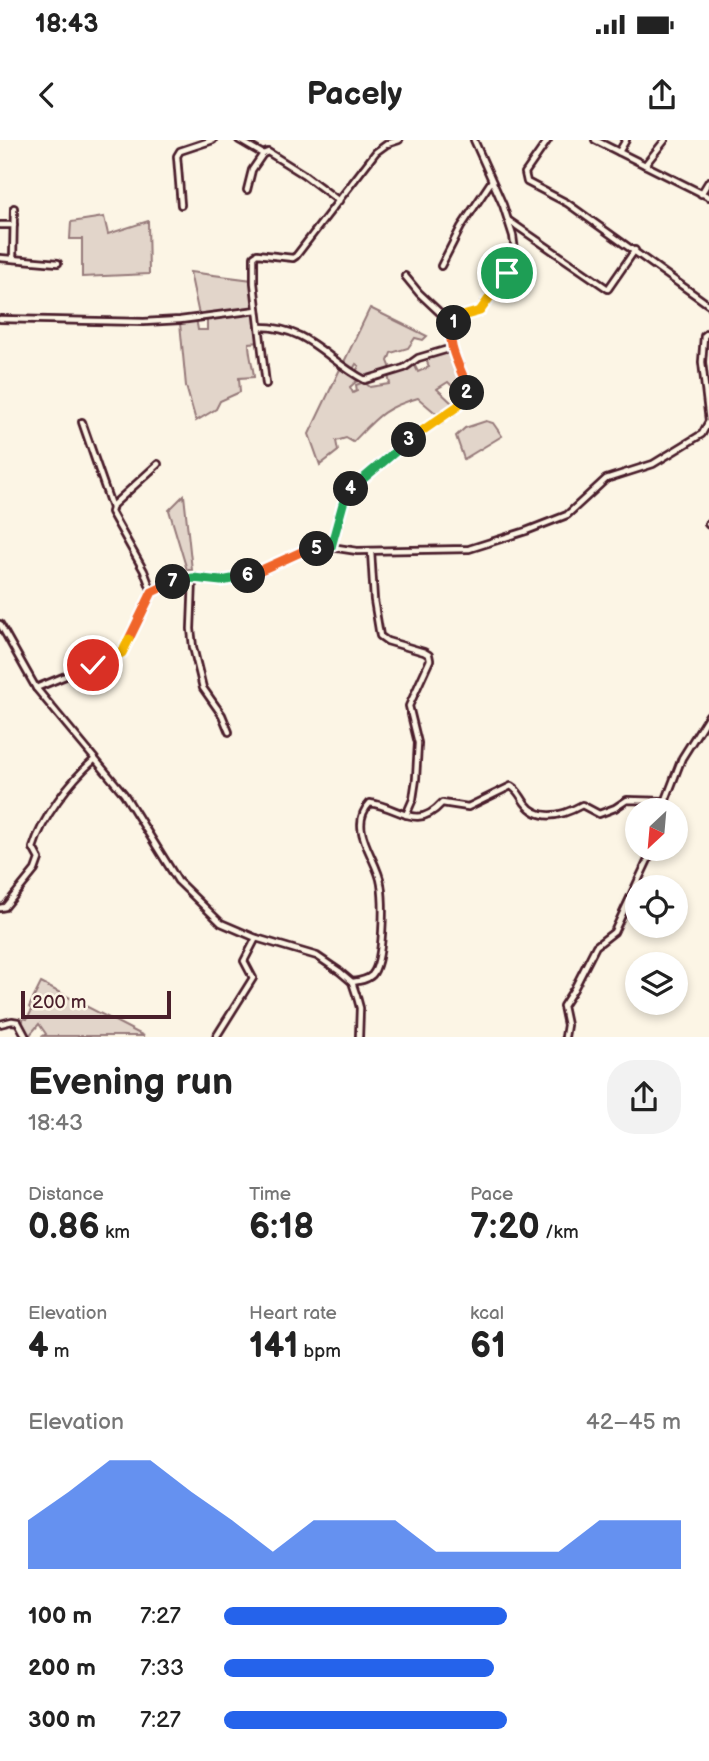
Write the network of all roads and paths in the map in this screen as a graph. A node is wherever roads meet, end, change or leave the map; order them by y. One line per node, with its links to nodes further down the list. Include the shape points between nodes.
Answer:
1 (213, 140): 18 (street, via 180,150 177,156)
2 (239, 140): 10 (street)
3 (399, 140): 17 (street, via 376,152)
4 (474, 140): 13 (street)
5 (548, 140): 23 (street, via 525,173 527,182 567,203)
6 (595, 140): 9 (street)
7 (626, 140): 9 (street)
8 (665, 140): 11 (street)
9 (619, 152): 11 (street)
10 (262, 154): 14 (street); 17 (street, via 268,152)
11 (645, 165): 15 (street)
12 (709, 181): 15 (street)
13 (491, 182): 20 (street); 27 (street)
14 (247, 190)
15 (701, 194): 16 (street)
16 (709, 197)
17 (339, 201): 30 (street, via 296,256 254,256)
18 (181, 205)
19 (14, 208): 22 (street)
20 (508, 220): 23 (street, via 608,289); 32 (street, via 515,251 507,273 480,311)
21 (0, 225): 22 (street)
22 (14, 225): 25 (street)
23 (635, 250): 29 (street)
24 (0, 258): 25 (street)
25 (13, 259): 26 (street)
26 (58, 263)
27 (441, 266)
28 (405, 276): 32 (street)
29 (709, 305)
30 (257, 310): 31 (street, via 144,322); 33 (street)
31 (0, 318)
32 (452, 324): 35 (street)
33 (260, 327): 35 (street, via 289,330 365,380); 36 (street)
34 (709, 332): 41 (street, via 704,336 702,362 709,421 702,434 653,464 606,479 566,515 526,531 469,549)
35 (452, 348): 40 (street, via 469,391 458,406 398,448 346,493)
36 (266, 384)
37 (82, 422): 39 (street)
38 (158, 464): 39 (street)
39 (112, 509): 43 (street)
40 (331, 547): 41 (street); 42 (street, via 301,552 253,575 221,581)
41 (372, 551): 51 (street, via 380,636 429,654 430,660 409,706 418,743 416,779)
42 (193, 578): 43 (street); 47 (street, via 191,629 203,688)
43 (152, 592): 45 (street, via 122,653)
44 (0, 624): 45 (street)
45 (36, 688): 48 (street)
46 (709, 715): 49 (street, via 682,758)
47 (229, 733)
48 (93, 761): 53 (street, via 66,790 37,837 35,870); 54 (street, via 124,794 178,881 221,923)
49 (665, 798)
50 (625, 801): 51 (street, via 599,814 582,805 566,814 544,816 527,806 510,786 468,807 442,803 422,818)
51 (406, 815): 55 (street, via 370,803 363,817 364,841 381,884 381,938 376,968 366,979)
52 (647, 861): 60 (street, via 614,932 596,946 563,1006 568,1025)
53 (0, 908)
54 (256, 938): 55 (street, via 317,956); 58 (street, via 244,961 253,978)
55 (352, 982): 59 (street, via 360,1008)
56 (0, 1024): 57 (street, via 18,1022)
57 (26, 1037)
58 (216, 1037)
59 (359, 1037)
60 (565, 1037)

